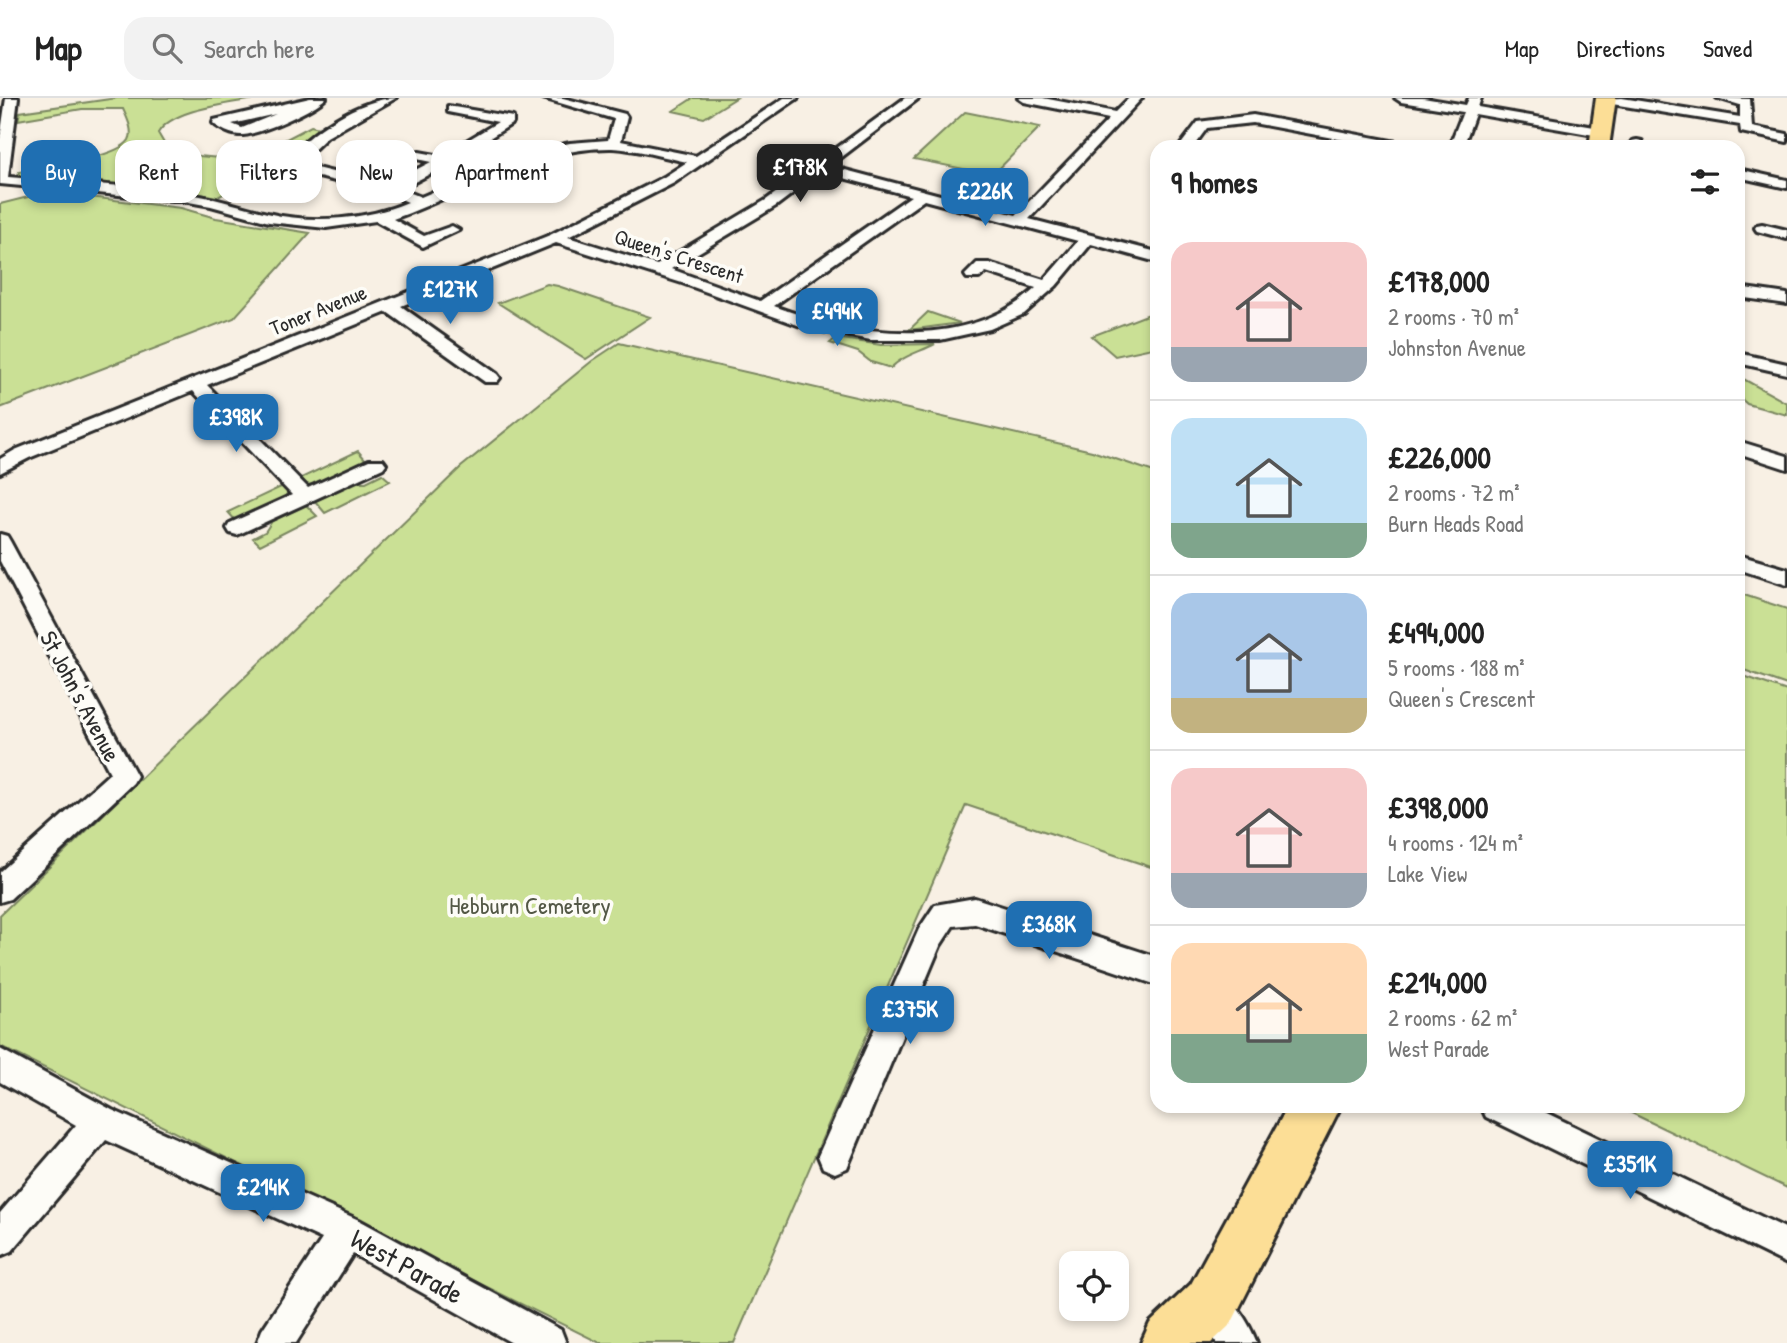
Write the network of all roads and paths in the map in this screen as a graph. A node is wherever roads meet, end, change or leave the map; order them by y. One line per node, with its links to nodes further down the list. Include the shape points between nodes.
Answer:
1 (12, 98): 28 (street)
2 (390, 98): 27 (street, via 297,154 294,162 299,168)
3 (549, 98): 23 (street, via 621,117)
4 (792, 98): 24 (street, Toner Avenue)
5 (913, 98): 25 (street)
6 (1024, 98): 15 (street)
7 (1136, 98): 15 (street)
8 (1401, 98): 13 (street)
9 (1723, 98): 11 (street)
10 (1606, 99): 16 (street); 22 (main road)
11 (1746, 100): 16 (street)
12 (314, 101): 12 (street, via 242,132 219,123 232,120)
13 (1473, 104): 21 (street); 22 (street)
14 (452, 109): 18 (street, via 509,120)
15 (1120, 117): 34 (street)
16 (1746, 126): 17 (street)
17 (1787, 138)
18 (477, 140)
19 (1191, 140): 20 (street, via 1203,125 1253,119)
20 (1365, 140)
21 (1459, 140)
22 (1600, 140)
23 (614, 144): 24 (street); 32 (street, via 529,156)
24 (698, 160): 38 (street, Toner Avenue, via 669,180)
25 (821, 167): 30 (street); 41 (street, via 771,203)
26 (1745, 175): 29 (street)
27 (336, 177)
28 (0, 180): 33 (street, via 183,197 297,222 326,224)
29 (1787, 184)
30 (923, 194): 34 (street); 47 (street)
31 (417, 201): 32 (street)
32 (423, 203): 33 (street)
33 (379, 217): 36 (street, via 423,242)
34 (1021, 219): 39 (street)
35 (1762, 228): 37 (street)
36 (452, 230)
37 (1787, 235)
38 (555, 238): 41 (street, Queen's Crescent); 46 (street, Toner Avenue)
39 (1088, 238): 40 (street); 43 (street, Queen's Crescent)
40 (1150, 255)
41 (659, 270): 47 (street, Queen's Crescent)
42 (973, 275): 43 (street, via 983,266)
43 (1047, 286): 47 (street, Queen's Crescent, via 1006,317 946,334 871,335 824,327)
44 (1745, 293): 45 (street)
45 (1787, 299)
46 (387, 304): 50 (street); 51 (street, Toner Avenue)
47 (763, 306)
48 (1745, 360): 49 (street)
49 (1787, 369)
50 (491, 378)
51 (196, 384): 55 (street, Toner Avenue); 56 (street)
52 (1745, 449): 53 (street)
53 (1787, 463)
54 (376, 464): 56 (street)
55 (0, 467)
56 (305, 497): 57 (street)
57 (237, 528)
58 (0, 541): 61 (street, St John's Avenue, via 124,776)
59 (1745, 564): 60 (street)
60 (1787, 578)
61 (0, 890)
62 (1150, 969): 67 (street, via 975,911 945,914 929,939)
63 (0, 1065): 66 (street, West Parade)
64 (1314, 1113): 71 (main road)
65 (1511, 1113): 70 (street)
66 (101, 1121): 68 (street, West Parade); 69 (street)
67 (835, 1156)
68 (346, 1232): 72 (street); 73 (street, West Parade)
69 (0, 1239)
70 (1787, 1247)
71 (1225, 1323): 74 (main road)
72 (275, 1343)
73 (548, 1343)
74 (1170, 1343)

